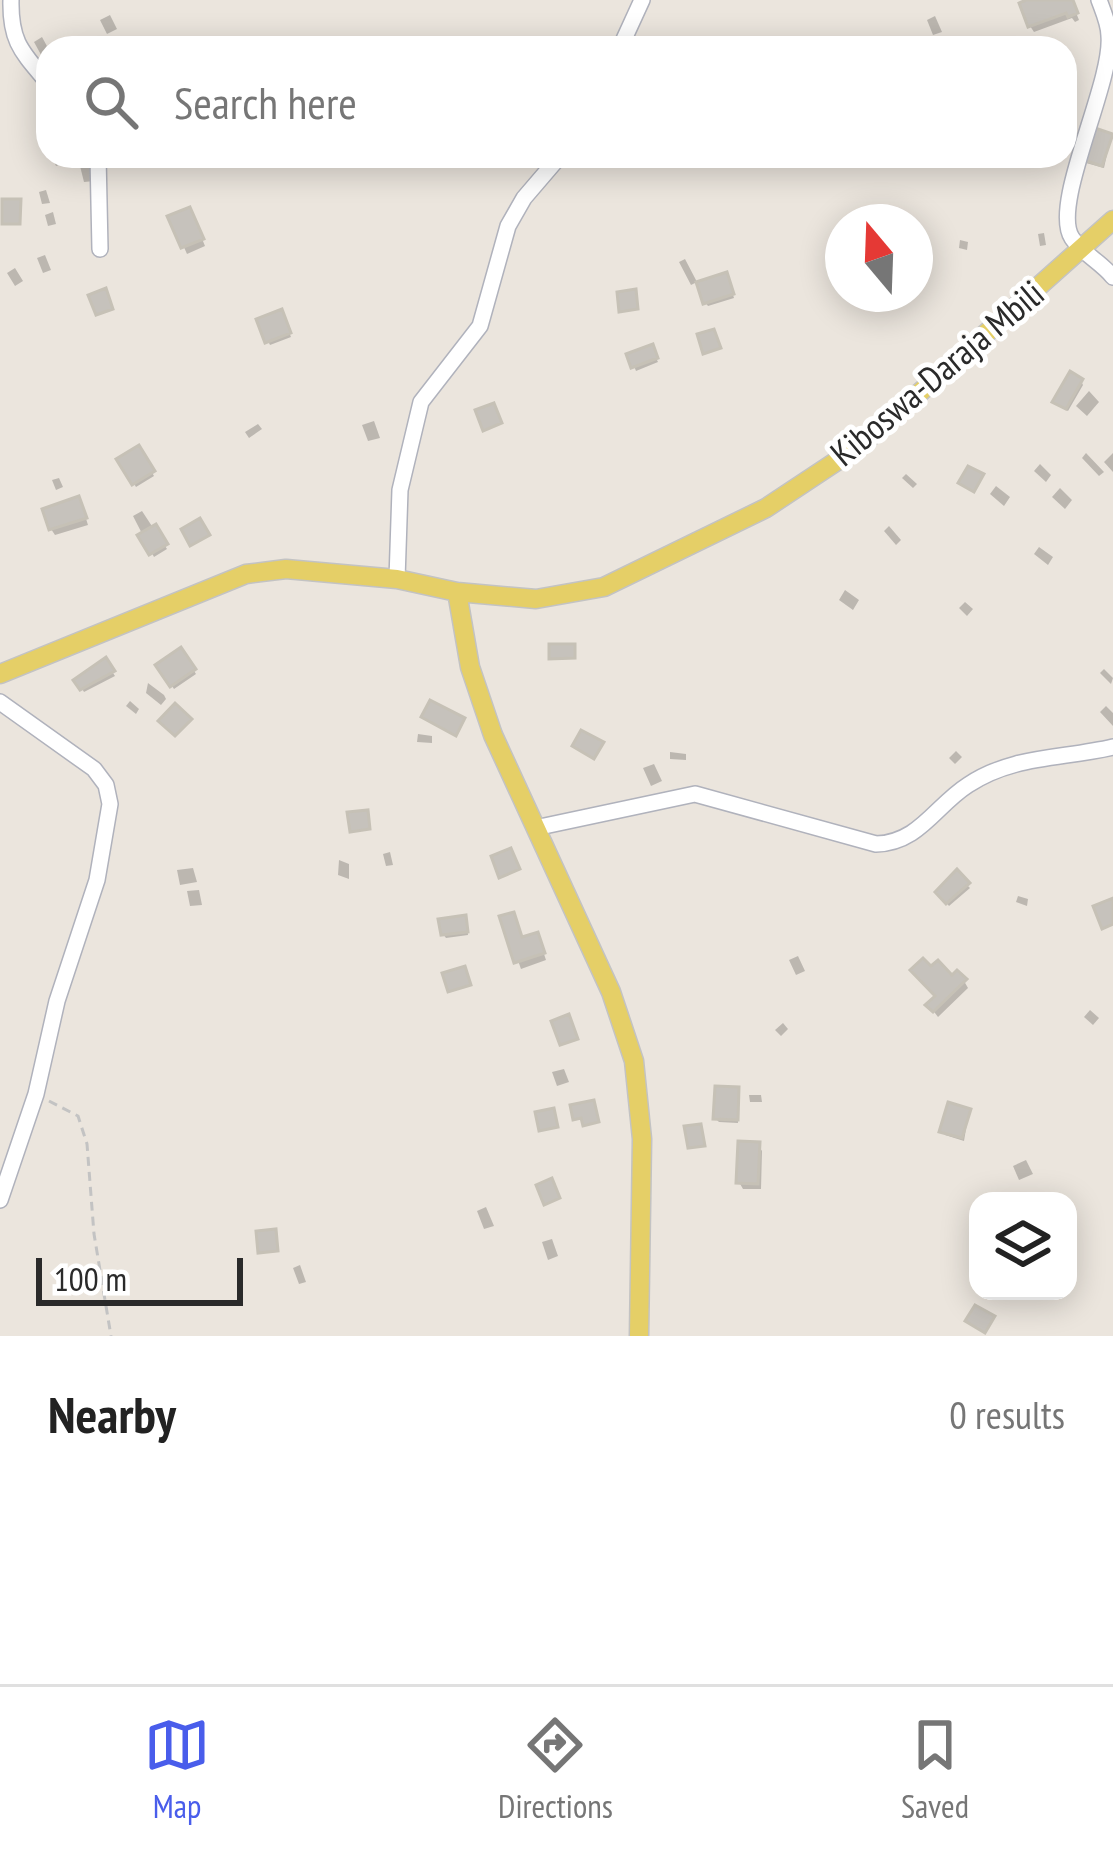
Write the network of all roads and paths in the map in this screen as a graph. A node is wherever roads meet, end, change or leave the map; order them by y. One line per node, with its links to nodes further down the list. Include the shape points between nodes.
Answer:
1 (11, 0): 5 (street, via 11,30)
2 (640, 0): 4 (street)
3 (1099, 0): 9 (street, via 1108,63 1067,224)
4 (625, 36)
5 (36, 68)
6 (100, 168): 10 (street)
7 (550, 168): 12 (street, via 508,226 480,326 421,402 400,490)
8 (1113, 220): 9 (main road, Kiboswa-Daraja Mbili)
9 (1083, 248): 11 (street); 13 (main road, Kiboswa-Daraja Mbili, via 861,446 766,508 604,587 536,599)
10 (100, 249)
11 (1113, 277)
12 (397, 579): 13 (main road, Kiboswa-Daraja Mbili); 14 (main road, Kiboswa-Daraja Mbili, via 286,569 246,574)
13 (457, 592): 17 (main road, via 476,684)
14 (0, 674)
15 (0, 702): 18 (street, via 94,770 110,804 97,880)
16 (1113, 747): 17 (street, via 990,772 890,844 694,794)
17 (535, 828): 21 (main road, via 634,1061)
18 (36, 1094): 19 (street); 20 (path, via 78,1116 87,1144)
19 (0, 1200)
20 (111, 1336)
21 (639, 1336)

